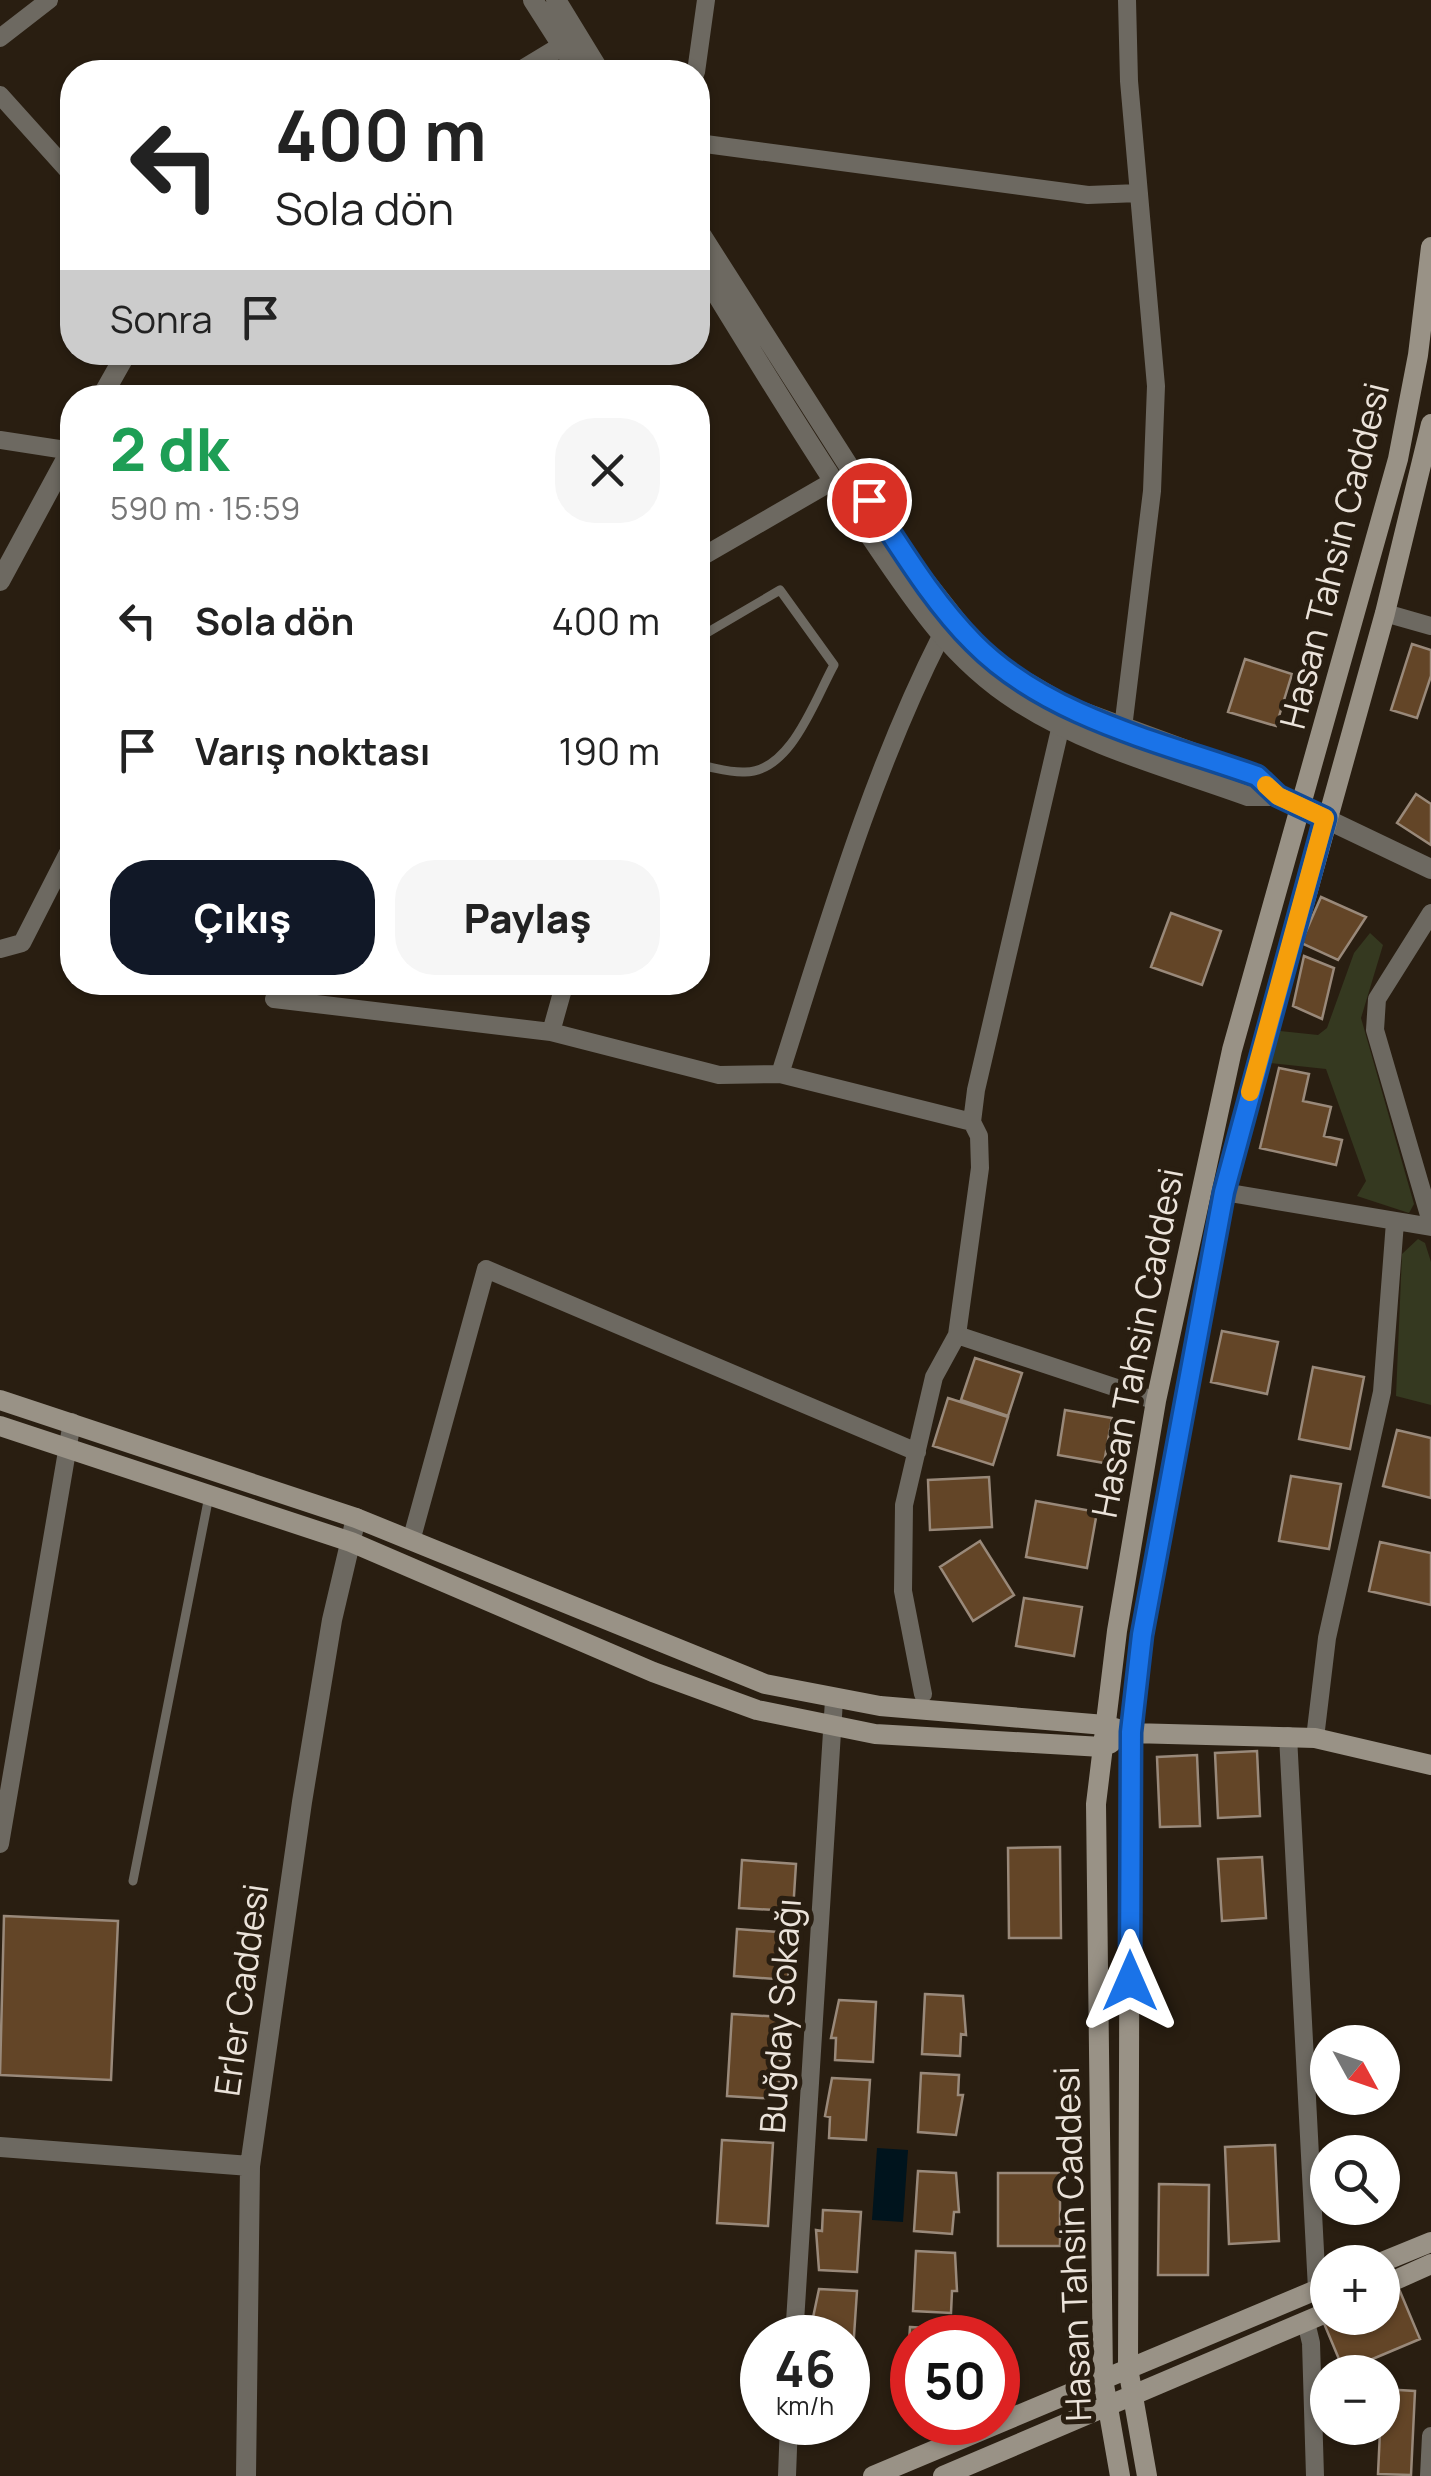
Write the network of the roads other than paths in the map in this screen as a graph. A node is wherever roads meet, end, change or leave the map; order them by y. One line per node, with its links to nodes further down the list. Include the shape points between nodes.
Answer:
1 (49, 0): 6 (street)
2 (534, 0): 7 (street)
3 (556, 0): 10 (street)
4 (706, 0): 11 (street)
5 (1127, 0): 15 (street)
6 (0, 38)
7 (562, 46): 8 (street); 9 (street)
8 (539, 60)
9 (571, 60)
10 (593, 60)
11 (698, 60)
12 (0, 94): 14 (street)
13 (710, 145): 15 (street, via 1088,195)
14 (60, 162)
15 (1139, 193): 31 (street, via 1156,386 1152,491)
16 (1431, 247): 34 (main road, Hasan Tahsin Caddesi, via 1398,459)
17 (710, 251): 23 (street)
18 (710, 282): 23 (street)
19 (1431, 424): 26 (main road, Hasan Tahsin Caddesi)
20 (0, 440): 21 (street)
21 (60, 448)
22 (60, 472): 25 (street)
23 (841, 476): 24 (street); 29 (street); 30 (street, via 974,643)
24 (710, 552)
25 (0, 581)
26 (1385, 614): 27 (street); 35 (main road, Hasan Tahsin Caddesi)
27 (1431, 626)
28 (710, 631): 32 (lane, via 780,590 834,665 773,764 746,772)
29 (941, 636): 30 (street, via 1013,699); 43 (street, via 910,697)
30 (1063, 716): 31 (street); 33 (street, via 1248,796); 44 (street)
31 (1123, 728): 33 (street, via 1257,776)
32 (710, 767)
33 (1278, 796): 34 (street)
34 (1301, 806): 35 (street); 50 (main road, Hasan Tahsin Caddesi, via 1232,1050)
35 (1325, 818): 37 (street); 45 (main road, Hasan Tahsin Caddesi)
36 (60, 869): 39 (street, via 22,943)
37 (1431, 870)
38 (1431, 913): 47 (street, via 1377,999 1375,1030)
39 (0, 950)
40 (276, 995): 42 (street)
41 (562, 995): 42 (street)
42 (552, 1032): 43 (street, via 719,1076)
43 (780, 1074): 44 (street)
44 (972, 1122): 48 (street, via 980,1168)
45 (1224, 1192): 46 (street); 63 (main road, Hasan Tahsin Caddesi, via 1142,1635)
46 (1396, 1222): 47 (street); 65 (street, via 1382,1392 1328,1638)
47 (1431, 1224)
48 (957, 1335): 50 (street); 54 (street, via 934,1377)
49 (0, 1400): 51 (main road)
50 (1156, 1401): 61 (main road, Hasan Tahsin Caddesi)
51 (72, 1422): 53 (street); 56 (main road)
52 (0, 1426): 53 (main road)
53 (66, 1446): 55 (main road); 68 (street)
54 (916, 1452): 57 (street, via 486,1269); 59 (street, via 904,1505 903,1591)
55 (210, 1494): 58 (main road); 69 (lane)
56 (356, 1518): 57 (main road); 58 (street, Erler Caddesi)
57 (411, 1540): 60 (main road, via 645,1639 765,1684)
58 (351, 1542): 62 (main road, via 653,1672 757,1710); 71 (street, Erler Caddesi, via 302,1802)
59 (924, 1694)
60 (834, 1700): 61 (main road); 62 (street, Buğday Sokağı)
61 (1105, 1725): 63 (main road); 66 (main road, Hasan Tahsin Caddesi)
62 (832, 1728): 66 (main road); 78 (street, Buğday Sokağı)
63 (1131, 1732): 64 (main road); 66 (main road); 81 (main road, Hasan Tahsin Caddesi)
64 (1288, 1736): 65 (main road); 73 (street)
65 (1315, 1738): 67 (main road)
66 (1102, 1747): 82 (main road, Hasan Tahsin Caddesi, via 1096,1804)
67 (1431, 1765)
68 (0, 1844)
69 (133, 1881)
70 (0, 2147): 71 (street)
71 (250, 2166): 87 (street, Erler Caddesi)
72 (1431, 2242): 74 (main road)
73 (1319, 2245)
74 (1400, 2255)
75 (1431, 2264): 76 (main road)
76 (1400, 2278)
77 (1310, 2292): 81 (main road)
78 (795, 2315)
79 (1310, 2320): 80 (main road)
80 (1306, 2322): 83 (main road); 93 (street)
81 (1128, 2368): 82 (main road); 83 (main road, Hasan Tahsin Caddesi)
82 (1104, 2379): 84 (main road, Hasan Tahsin Caddesi); 89 (main road)
83 (1131, 2397): 84 (main road); 92 (main road, Hasan Tahsin Caddesi)
84 (1106, 2408): 90 (main road); 91 (main road, Hasan Tahsin Caddesi)
85 (1431, 2436): 94 (street)
86 (788, 2445): 88 (street)
87 (246, 2476)
88 (787, 2476)
89 (873, 2476)
90 (943, 2476)
91 (1120, 2476)
92 (1147, 2476)
93 (1315, 2476)
94 (1429, 2476)

